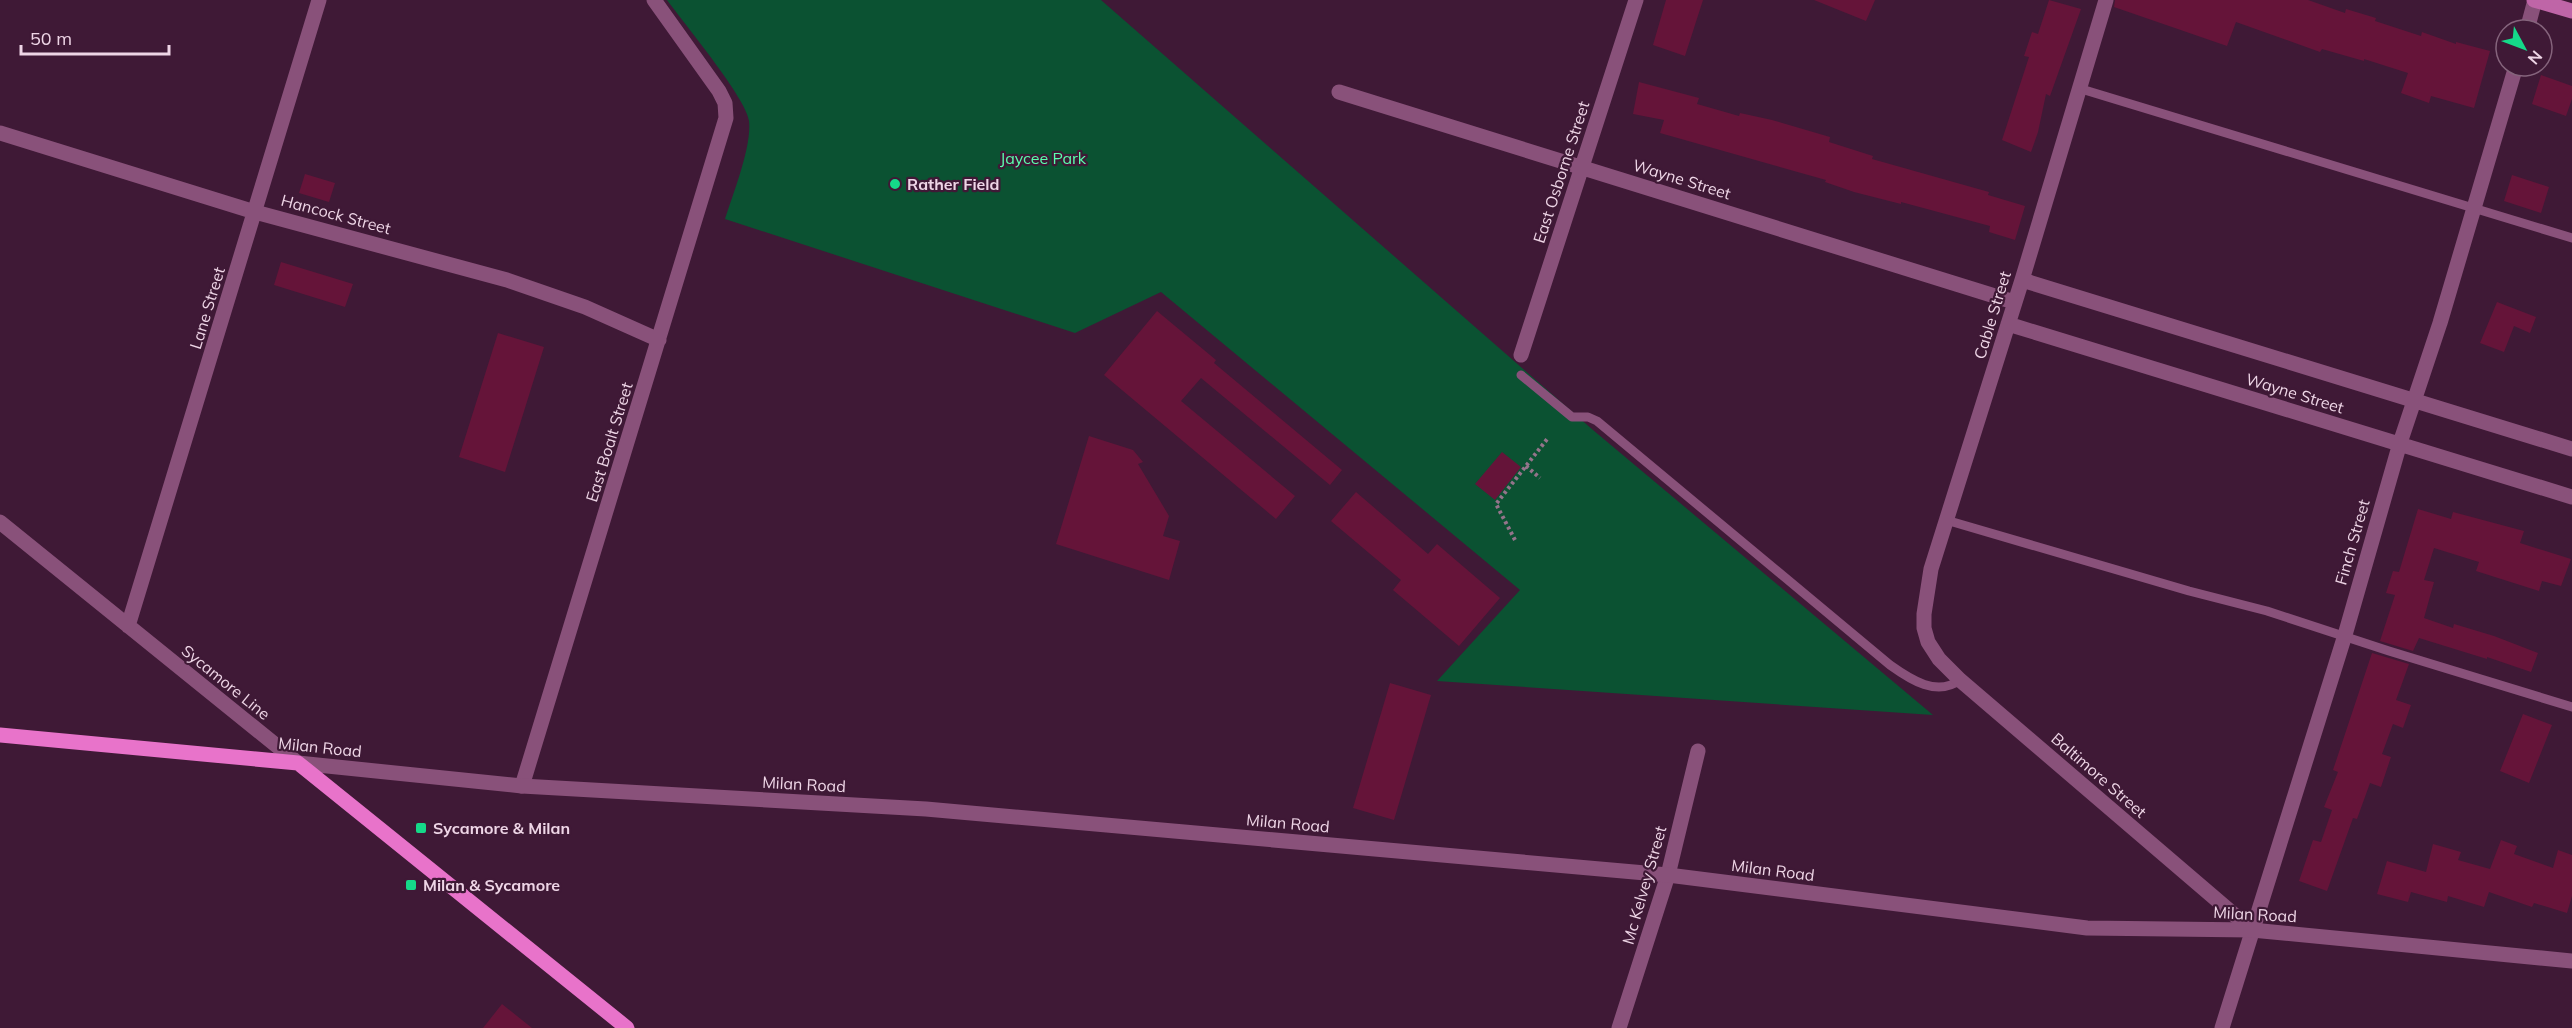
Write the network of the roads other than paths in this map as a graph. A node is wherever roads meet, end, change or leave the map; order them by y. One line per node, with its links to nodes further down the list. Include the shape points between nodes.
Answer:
1 (319, 0): 14 (street, Lane Street)
2 (654, 0): 19 (street, East Boalt Street, via 719,91 726,107 718,149)
3 (1636, 0): 12 (street, East Osborne Street)
4 (2106, 0): 9 (street, Cable Street)
5 (2534, 0): 6 (main road); 7 (street)
6 (2572, 11)
7 (2530, 18)
8 (2512, 78): 13 (street, Finch Street)
9 (2078, 88): 13 (lane); 16 (street, Cable Street)
10 (1339, 92): 12 (street, Wayne Street)
11 (0, 133): 14 (street, Hancock Street)
12 (1582, 167): 17 (street, Wayne Street); 20 (street, East Osborne Street)
13 (2474, 208): 15 (lane); 22 (street, Finch Street)
14 (255, 212): 19 (street, Hancock Street, via 507,280 585,307); 28 (street, Lane Street)
15 (2572, 238)
16 (2022, 280): 17 (street, Cable Street); 22 (street, Wayne Street)
17 (2014, 302): 18 (street, Cable Street)
18 (2008, 324): 23 (street, Wayne Street); 26 (street, Cable Street)
19 (658, 340): 36 (street, East Boalt Street)
20 (1521, 355)
21 (1521, 375): 31 (lane, via 1572,417 1597,421 1890,665 1930,686 1951,687)
22 (2413, 400): 23 (street, Finch Street); 24 (street, Wayne Street)
23 (2400, 443): 25 (street, Wayne Street); 29 (street, Finch Street)
24 (2572, 449)
25 (2572, 497)
26 (1946, 520): 29 (lane); 30 (street, Cable Street, via 1931,569 1924,614)
27 (0, 522): 28 (street, Sycamore Line)
28 (128, 626): 35 (street, Sycamore Line)
29 (2345, 635): 32 (lane); 38 (street, Finch Street)
30 (1928, 642): 31 (street, Baltimore Street)
31 (1960, 680): 38 (street, Baltimore Street)
32 (2572, 707)
33 (0, 735): 35 (main road, Milan Road)
34 (1698, 750): 37 (street, Mc Kelvey Street)
35 (298, 763): 36 (street, Milan Road); 40 (main road, Sycamore Line)
36 (522, 786): 37 (street, Milan Road, via 926,809)
37 (1668, 875): 38 (street, Milan Road, via 2087,928); 41 (street, Mc Kelvey Street)
38 (2252, 930): 39 (street, Milan Road); 42 (street, Finch Street)
39 (2572, 960)
40 (627, 1028)
41 (1619, 1028)
42 (2222, 1028)

